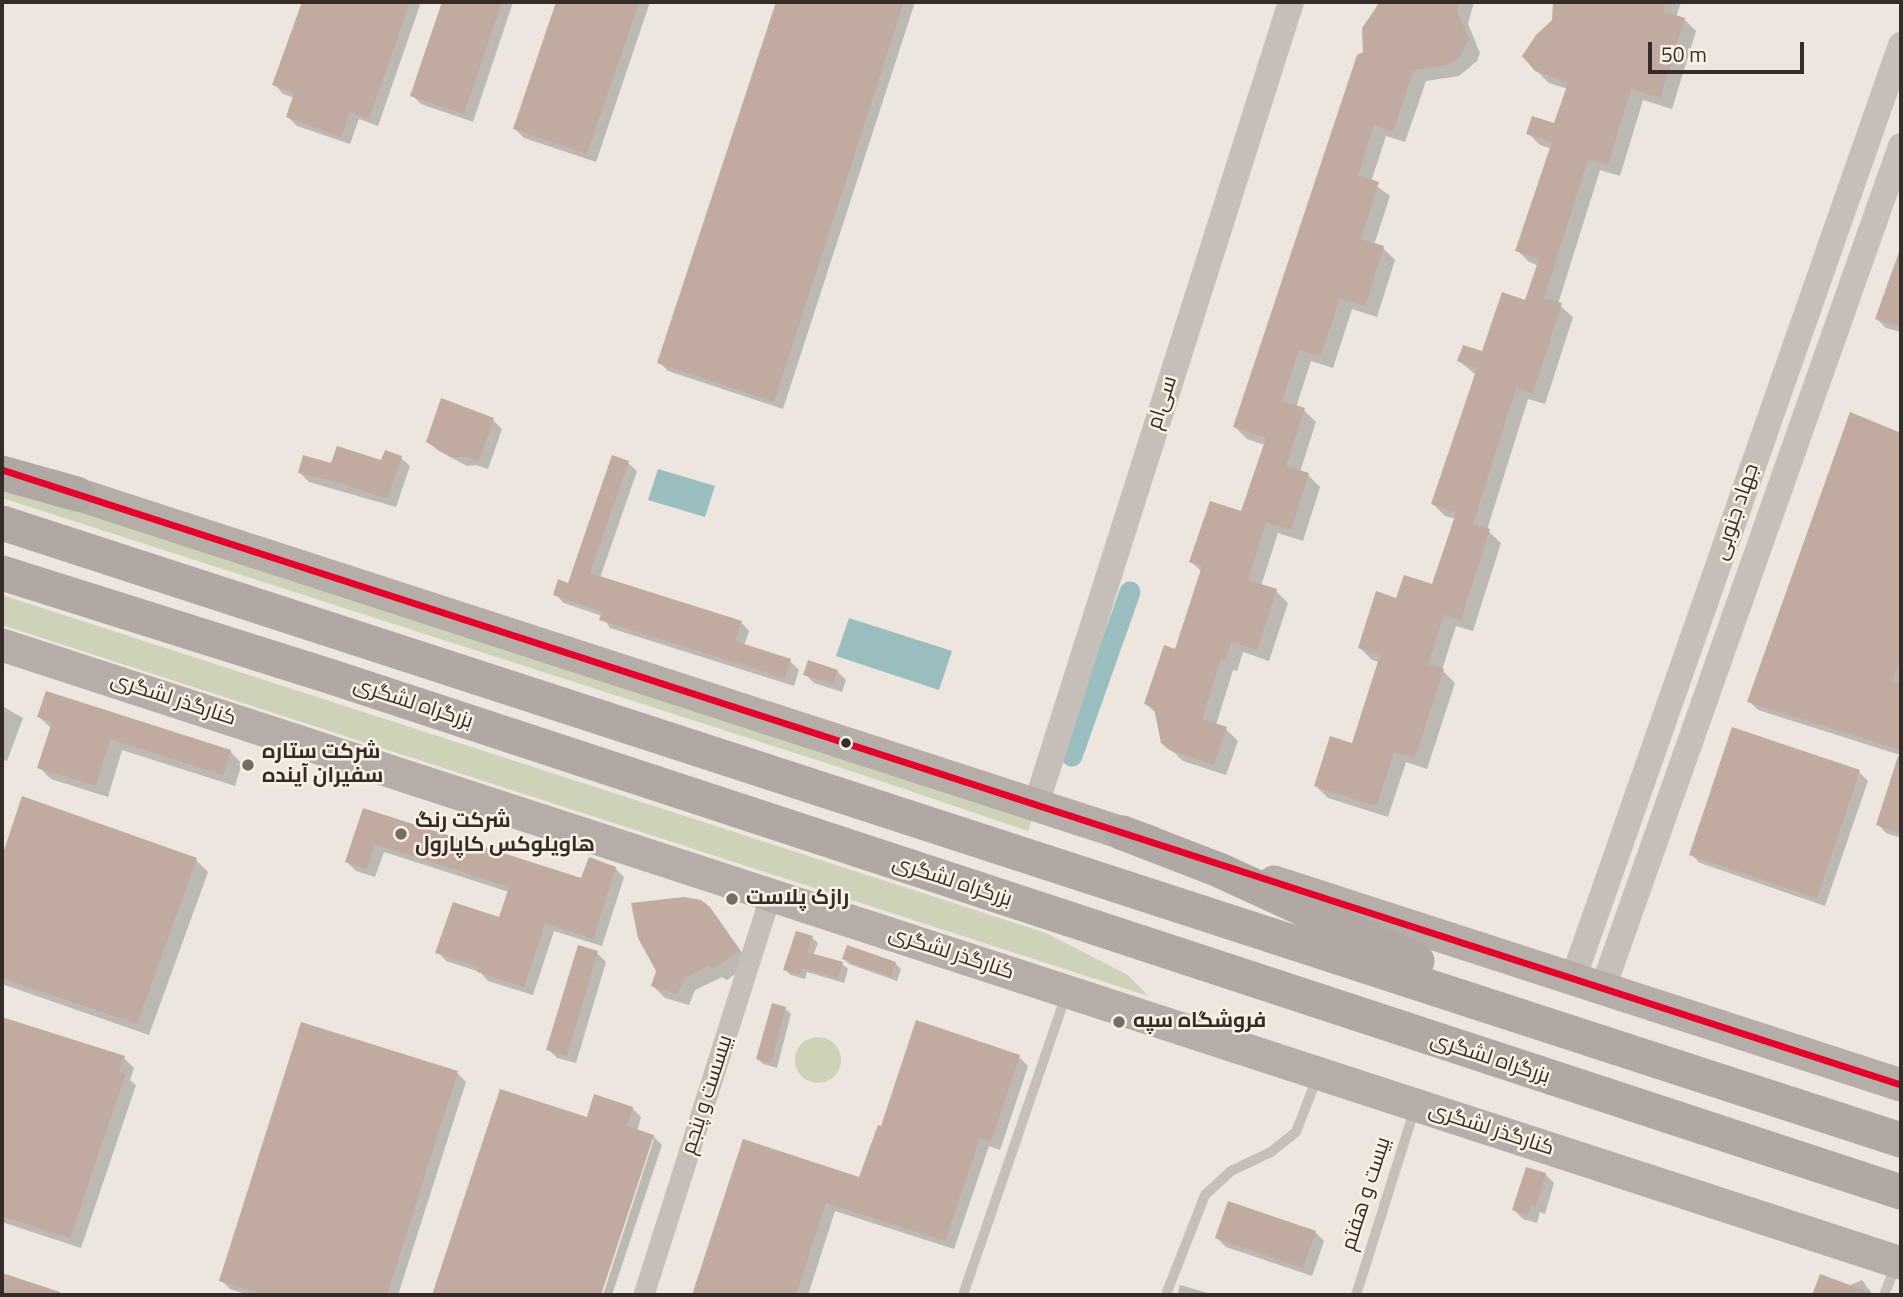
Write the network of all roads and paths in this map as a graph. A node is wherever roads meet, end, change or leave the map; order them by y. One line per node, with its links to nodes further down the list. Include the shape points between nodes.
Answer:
1 (1291, 2): 9 (street, سی‌ام)
2 (1901, 45): 12 (street, جهاد جنوبی)
3 (1901, 146): 12 (street, جهاد جنوبی)
4 (2, 472): 5 (highway)
5 (77, 495): 9 (main road)
6 (2, 523): 14 (highway, بزرگراه لشگری)
7 (2, 573): 19 (highway, بزرگراه لشگری, via 342,680)
8 (2, 645): 11 (main road, کنارگذر لشگری)
9 (1036, 805): 10 (main road)
10 (1123, 833): 12 (main road); 14 (highway, via 1219,870)
11 (771, 895): 13 (main road, کنارگذر لشگری); 22 (street, بیسست و پنجم)
12 (1588, 983): 16 (main road)
13 (1067, 992): 15 (main road, کنارگذر لشگری); 23 (lane)
14 (1560, 1027): 18 (highway, بزرگراه لشگری)
15 (1318, 1073): 17 (main road, کنارگذر لشگری); 21 (lane, via 1296,1132 1271,1152 1231,1171 1205,1195)
16 (1901, 1085)
17 (1416, 1105): 20 (main road, کنارگذر لشگری); 24 (lane, بیست و هفتم)
18 (1901, 1140)
19 (1901, 1192)
20 (1899, 1263): 25 (lane)
21 (1167, 1292)
22 (644, 1295)
23 (963, 1295)
24 (1356, 1295)
25 (1884, 1295)

